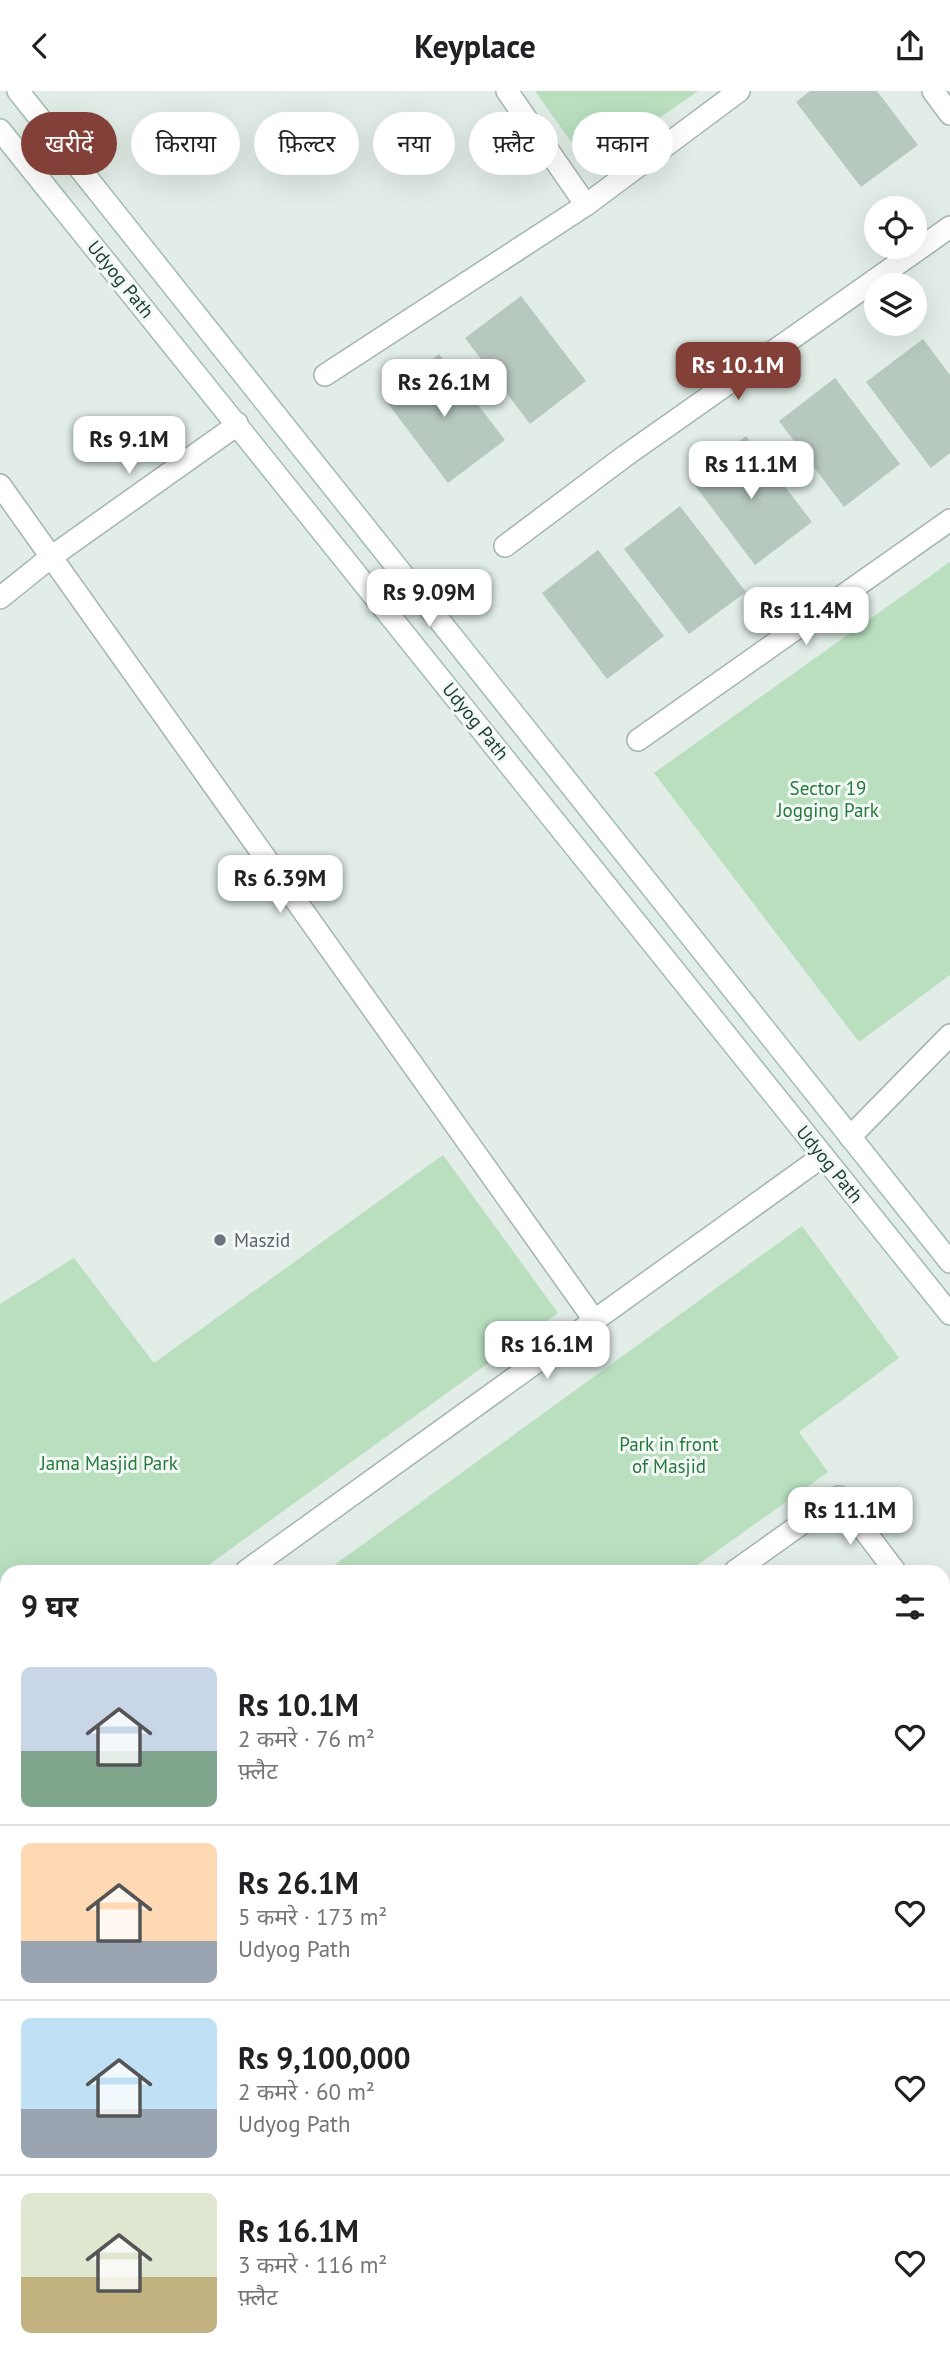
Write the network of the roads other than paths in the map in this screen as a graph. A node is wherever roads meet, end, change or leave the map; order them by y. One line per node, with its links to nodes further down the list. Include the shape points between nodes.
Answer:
1 (18, 91): 18 (street, Udyog Path)
2 (507, 91): 7 (street)
3 (739, 91): 7 (street)
4 (933, 91): 5 (street)
5 (950, 114)
6 (0, 130): 10 (street, Udyog Path)
7 (586, 205): 9 (street)
8 (950, 227): 13 (street)
9 (325, 375)
10 (237, 423): 14 (street); 19 (street, Udyog Path)
11 (0, 485): 14 (street)
12 (950, 520): 16 (street)
13 (505, 546)
14 (51, 558): 15 (street); 22 (street)
15 (0, 598)
16 (638, 740)
17 (950, 1035): 18 (street)
18 (850, 1137): 20 (street, Udyog Path)
19 (823, 1156): 21 (street, Udyog Path); 22 (street)
20 (950, 1262)
21 (950, 1314)
22 (595, 1321): 23 (street)
23 (254, 1565)
24 (743, 1565): 25 (street, via 839,1497)
25 (890, 1565)

